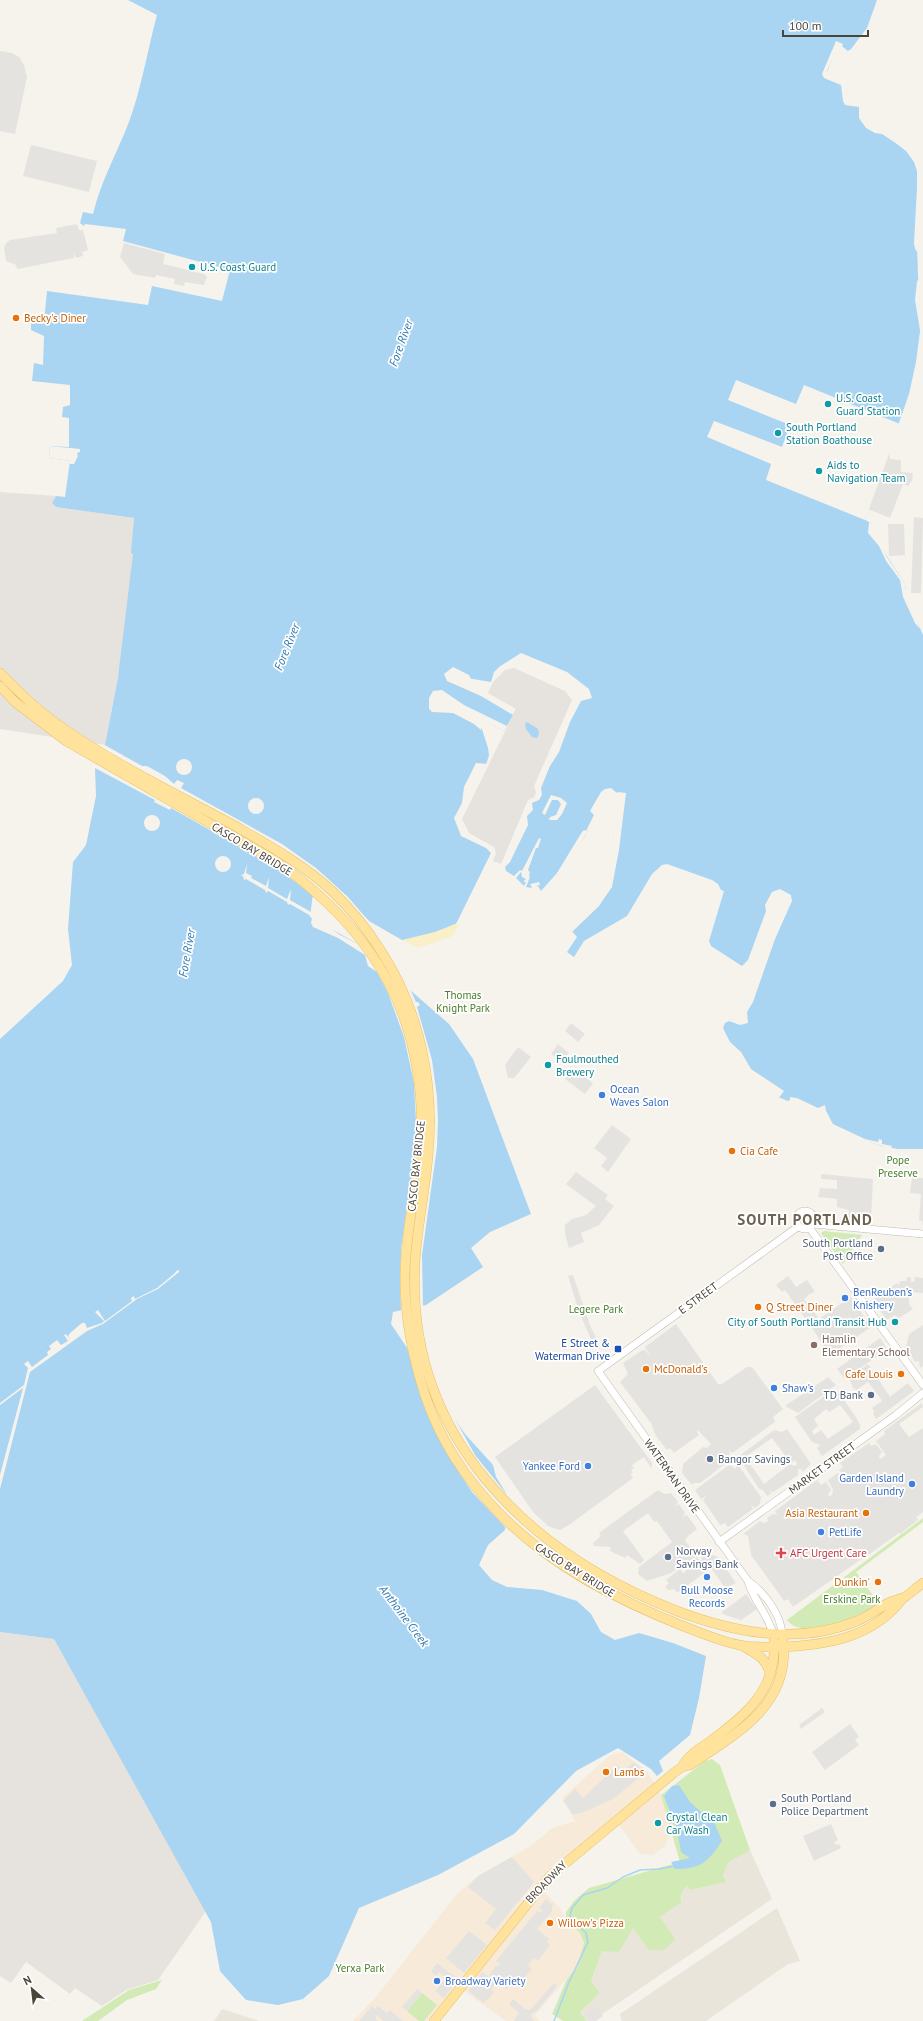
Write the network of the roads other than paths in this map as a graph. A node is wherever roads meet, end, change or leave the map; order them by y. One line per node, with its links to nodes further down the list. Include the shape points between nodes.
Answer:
1 (0, 672): 12 (main road, CASCO BAY BRIDGE, via 42,713 78,738 270,846 311,874 349,909 382,952 404,994 416,1025 428,1083 429,1152 416,1247 414,1285 420,1336 439,1402 464,1450 493,1489 540,1535 602,1576 689,1615 732,1628)
2 (1, 689): 13 (main road, CASCO BAY BRIDGE, via 66,741 274,860 329,902 356,932 389,984 405,1021 415,1060 421,1111 420,1154 406,1248 408,1331 425,1396 436,1421 462,1468 494,1508 532,1543 584,1578 632,1605 707,1636)
3 (799, 1226): 4 (street); 4 (street, via 797,1218 804,1211 812,1214 814,1218); 6 (street, E STREET)
4 (811, 1226): 5 (street); 7 (street)
5 (923, 1234)
6 (598, 1371): 9 (street, WATERMAN DRIVE)
7 (923, 1385)
8 (923, 1393): 9 (street, MARKET STREET)
9 (720, 1542): 12 (street, WATERMAN DRIVE, via 748,1581 756,1586 770,1605 780,1623)
10 (923, 1583): 11 (main road)
11 (904, 1597): 12 (main road, via 841,1627 808,1633); 14 (main road, via 894,1610 850,1636 812,1646)
12 (777, 1634): 14 (main road, WATERMAN DRIVE)
13 (741, 1646): 14 (main road, CASCO BAY BRIDGE); 15 (main road, via 763,1658)
14 (779, 1647): 15 (main road, BROADWAY); 16 (main road, BROADWAY, via 783,1661 778,1683 760,1713 742,1730 690,1765)
15 (770, 1675): 16 (main road, BROADWAY, via 764,1691 754,1704 686,1760)
16 (682, 1767): 17 (main road, BROADWAY, via 549,1877)
17 (434, 2021)

